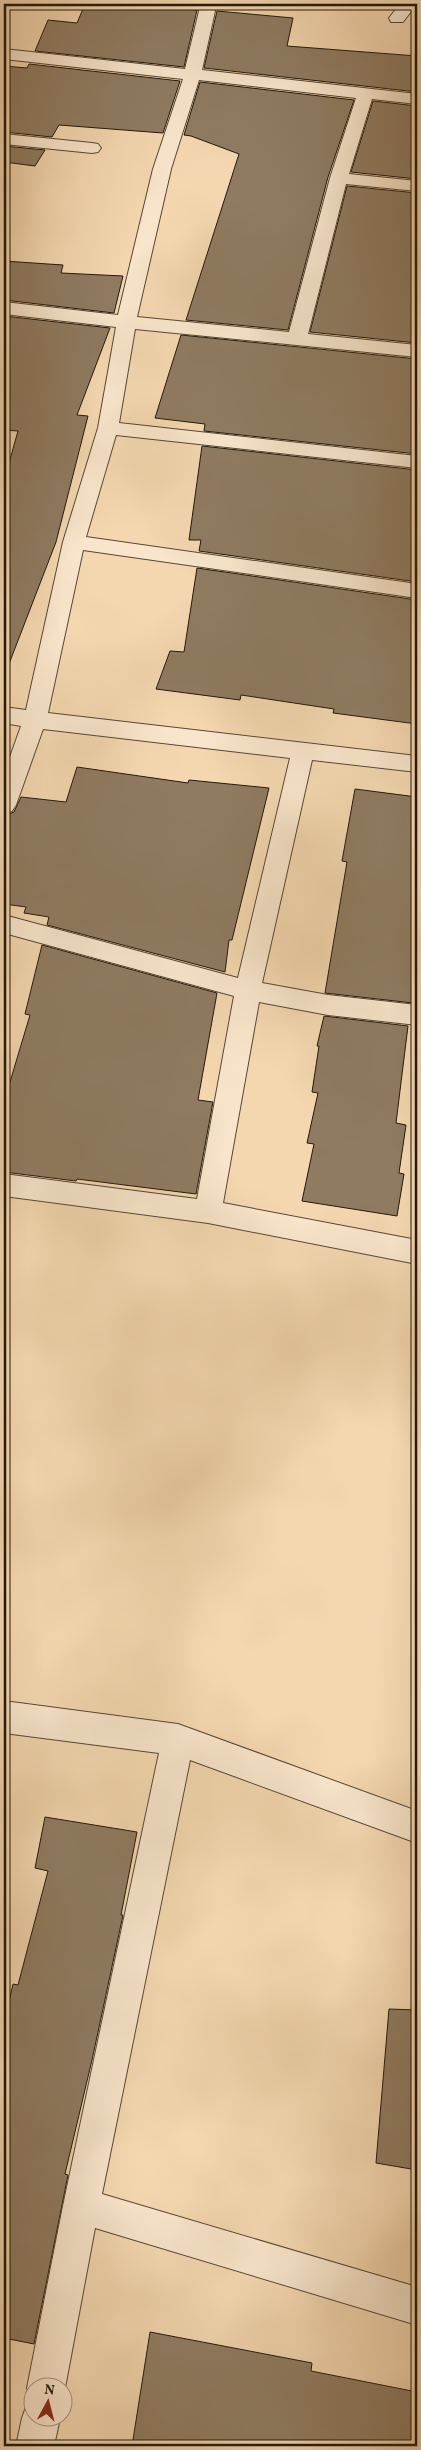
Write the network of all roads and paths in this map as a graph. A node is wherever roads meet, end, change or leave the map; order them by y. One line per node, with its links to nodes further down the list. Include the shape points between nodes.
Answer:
1 (206, 4): 5 (street)
2 (409, 4): 3 (street)
3 (397, 18)
4 (4, 54): 5 (street)
5 (193, 73): 6 (street); 13 (street, via 162,169)
6 (366, 92): 7 (street); 10 (street)
7 (417, 99)
8 (4, 139): 9 (street)
9 (92, 148)
10 (338, 178): 11 (street); 14 (street)
11 (417, 186)
12 (4, 308): 13 (street)
13 (126, 322): 14 (street); 16 (street)
14 (297, 340): 15 (street)
15 (417, 351)
16 (108, 428): 17 (street); 18 (street)
17 (417, 462)
18 (74, 542): 19 (street); 21 (street)
19 (417, 591)
20 (4, 714): 21 (street)
21 (35, 720): 22 (street); 24 (street)
22 (303, 750): 23 (street); 26 (street)
23 (417, 764)
24 (4, 804)
25 (4, 924): 26 (street)
26 (248, 990): 27 (street, via 328,1005); 29 (street)
27 (417, 1015)
28 (4, 1185): 29 (street)
29 (208, 1212): 30 (street)
30 (417, 1252)
31 (4, 1717): 32 (street)
32 (178, 1740): 33 (street); 34 (street)
33 (417, 1827)
34 (81, 2206): 35 (street); 36 (street)
35 (417, 2306)
36 (48, 2378)
37 (39, 2428): 38 (street)
38 (36, 2446)

